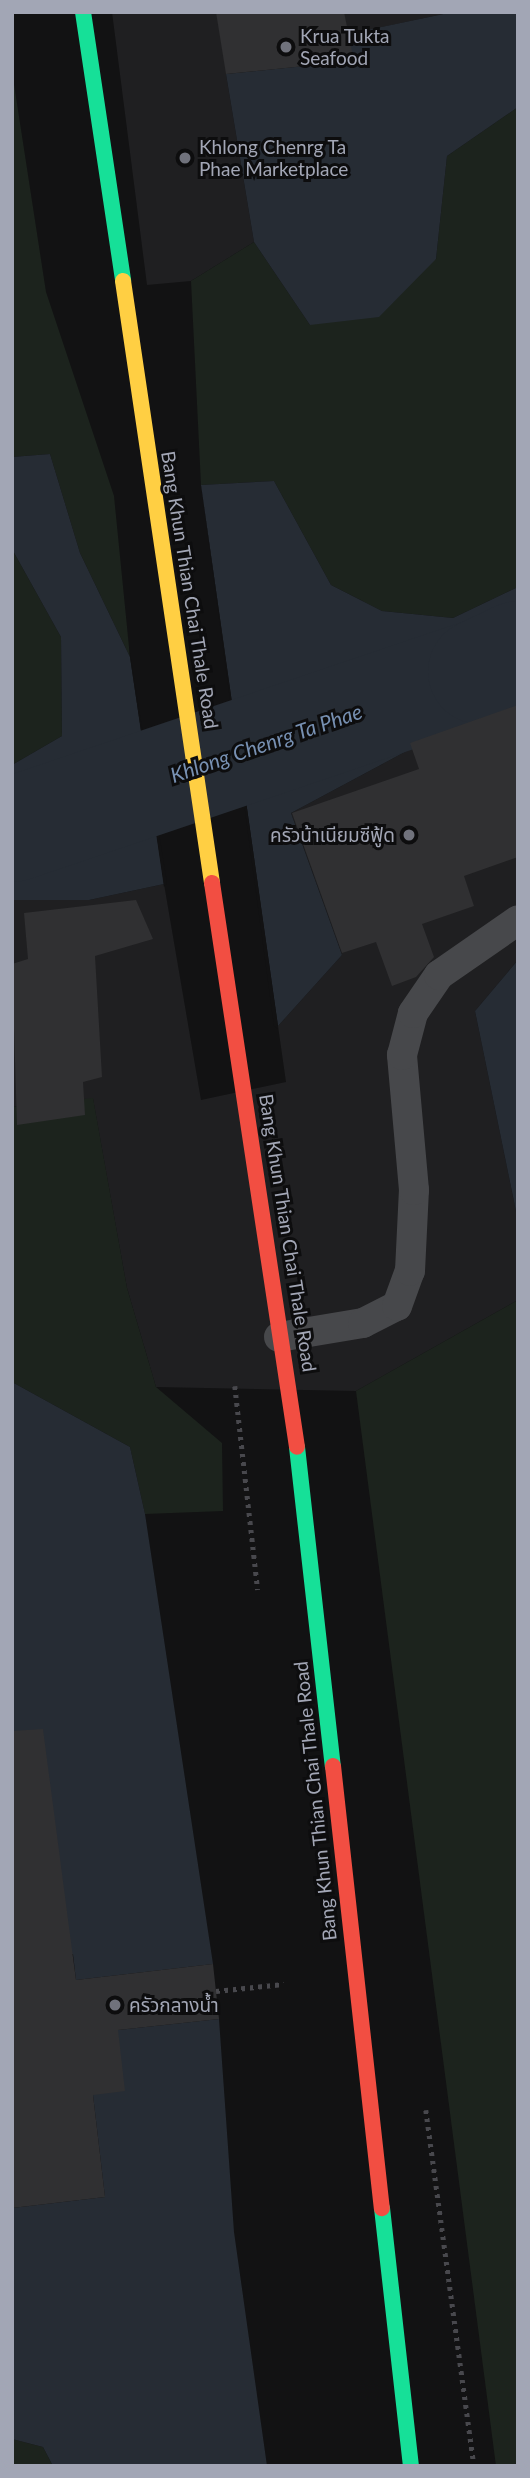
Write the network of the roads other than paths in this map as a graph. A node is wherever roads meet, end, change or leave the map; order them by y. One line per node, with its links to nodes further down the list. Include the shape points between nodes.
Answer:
1 (83, 12): 3 (main road, Bang Khun Thian Chai Thale Road)
2 (518, 920): 3 (lane, via 439,975 413,1013 402,1055 414,1189 410,1271 397,1307 363,1323)
3 (279, 1337): 4 (main road, Bang Khun Thian Chai Thale Road, via 293,1413)
4 (411, 2466)

